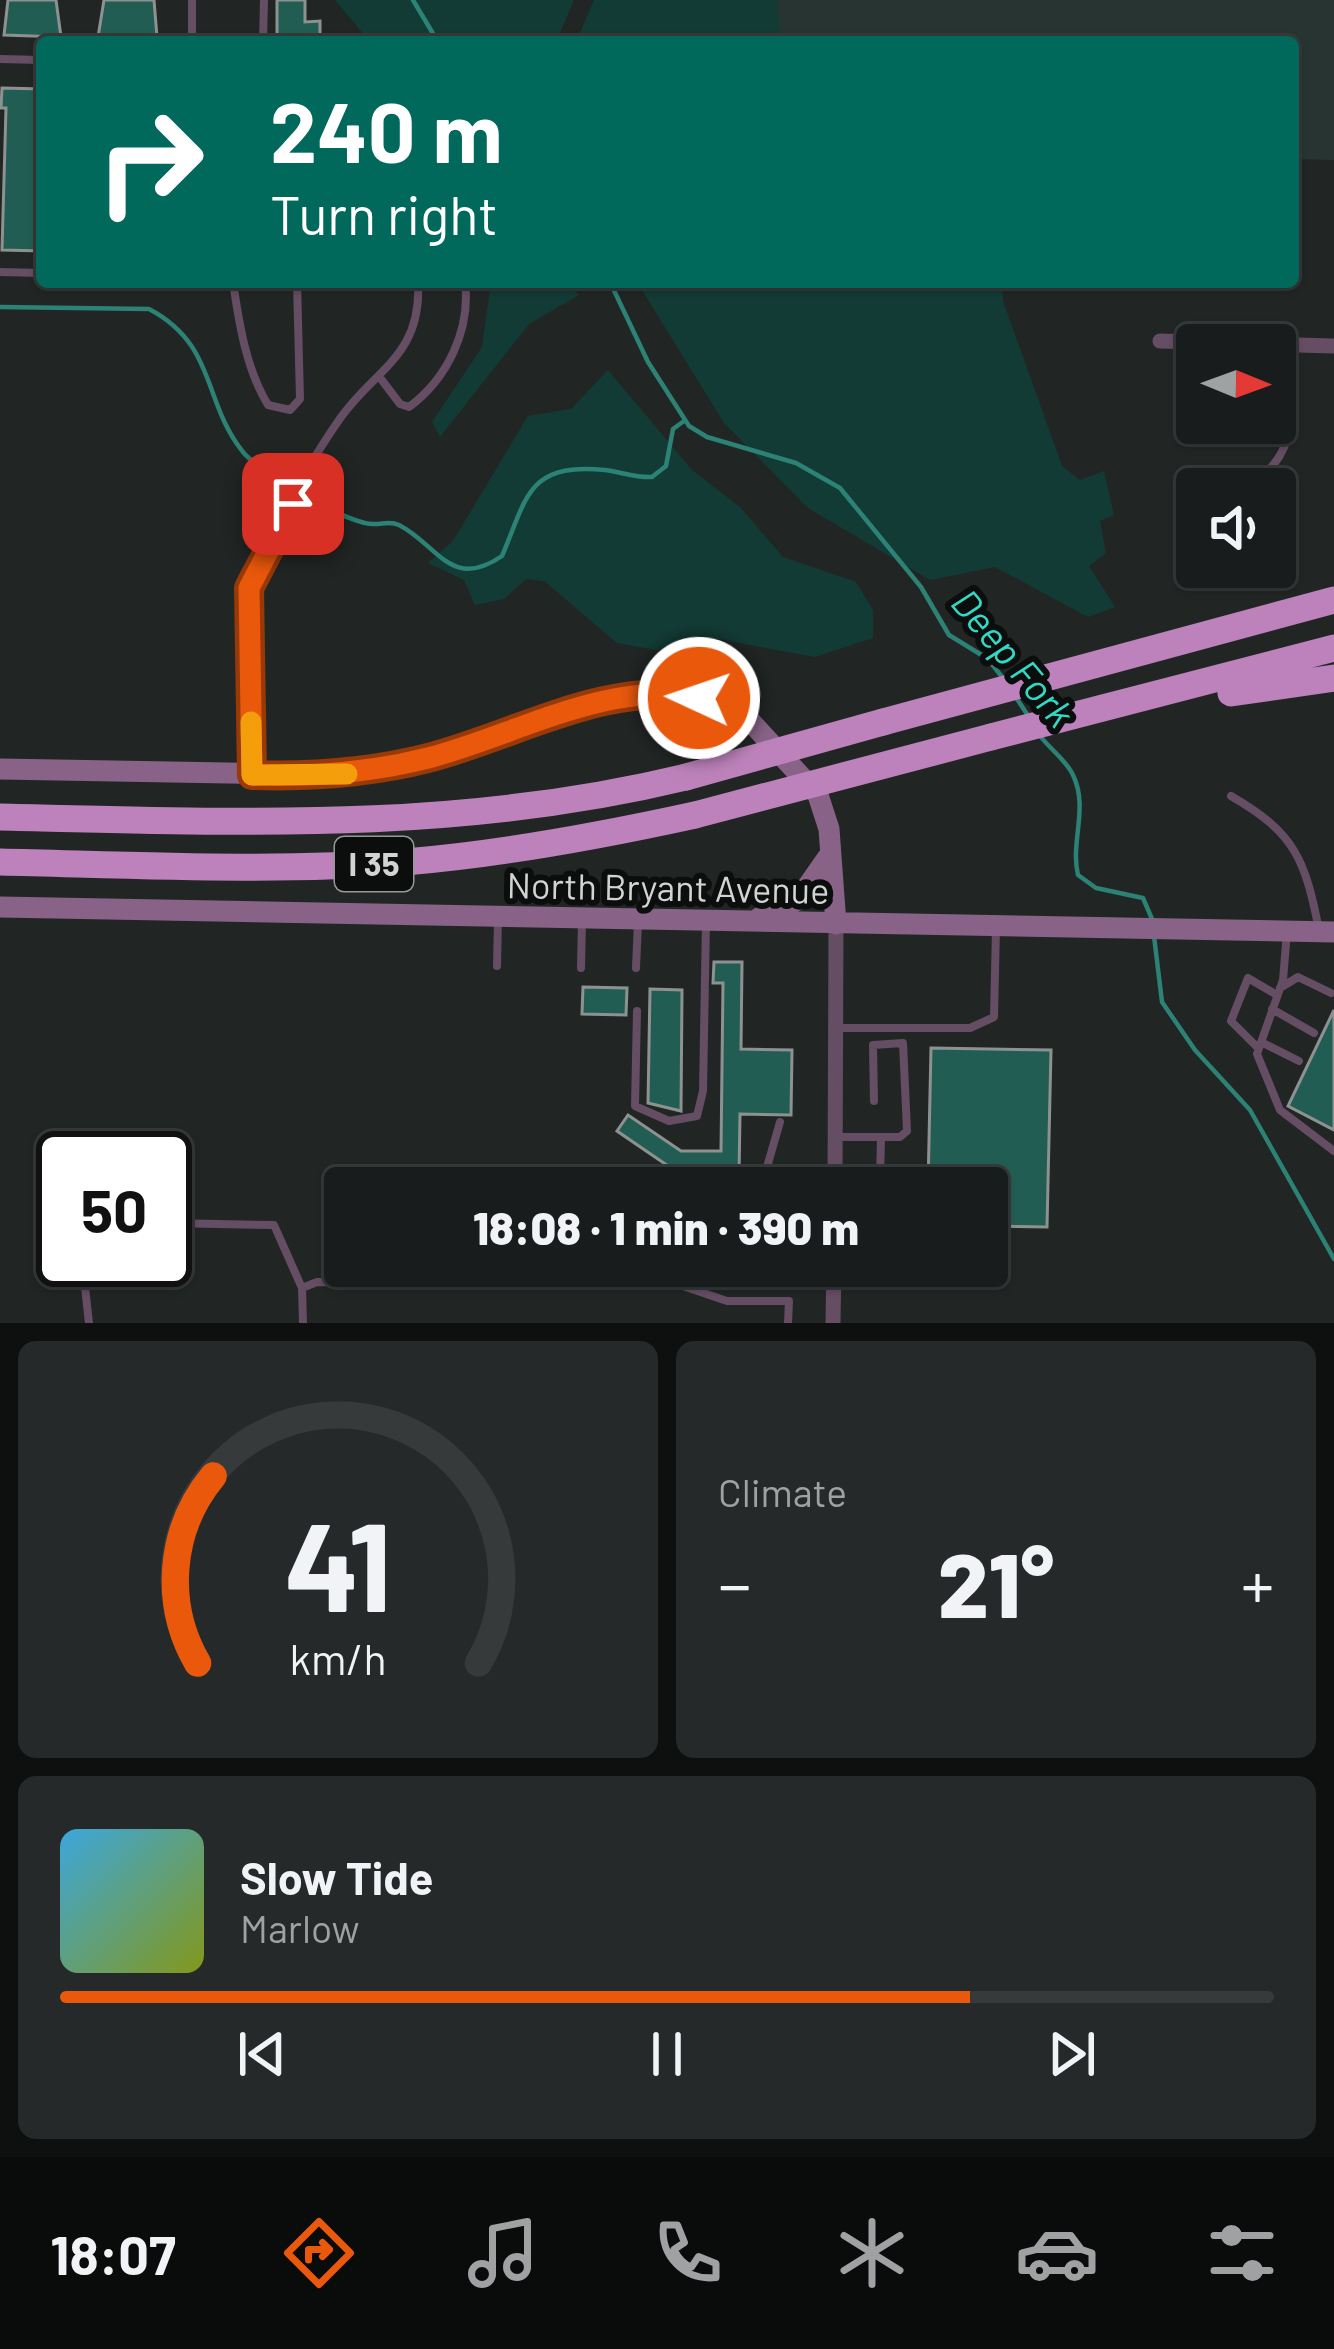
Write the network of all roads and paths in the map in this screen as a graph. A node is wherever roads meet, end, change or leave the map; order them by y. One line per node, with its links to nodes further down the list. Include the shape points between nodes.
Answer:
1 (192, 0): 3 (lane)
2 (264, 0): 4 (lane)
3 (191, 36)
4 (263, 36)
5 (0, 59): 6 (lane)
6 (36, 60)
7 (0, 272): 8 (lane)
8 (36, 273)
9 (234, 288): 10 (lane, via 261,394 268,405 290,410 300,399)
10 (297, 288)
11 (418, 288): 17 (lane, via 404,346)
12 (464, 288): 17 (lane, via 459,333 435,388 410,407)
13 (1160, 341): 14 (street)
14 (1176, 341)
15 (1296, 345): 16 (street)
16 (1334, 346)
17 (381, 379): 23 (lane, via 339,420 249,588)
18 (1334, 600): 25 (highway, I 35, bridge, via 686,777 545,806 426,820 283,823)
19 (1334, 648): 21 (highway)
20 (1334, 678): 21 (highway)
21 (1164, 702): 27 (highway, I 35, bridge, via 557,843 408,862 260,868)
22 (0, 769): 23 (main road)
23 (252, 775): 26 (main road, via 385,768 610,700 685,695 730,710 770,739 818,795)
24 (1232, 796): 37 (lane, via 1298,850)
25 (0, 817)
26 (829, 856): 33 (main road, via 789,907); 34 (main road)
27 (0, 862)
28 (0, 907): 29 (main road, North Bryant Avenue)
29 (498, 917): 30 (main road, North Bryant Avenue); 38 (lane)
30 (582, 919): 31 (main road, North Bryant Avenue); 39 (lane)
31 (638, 920): 32 (main road, North Bryant Avenue); 40 (lane)
32 (706, 921): 33 (main road, North Bryant Avenue); 44 (lane, via 697,1116 669,1121 635,1106)
33 (730, 921): 34 (main road, North Bryant Avenue)
34 (836, 925): 35 (main road, North Bryant Avenue); 45 (street)
35 (996, 926): 36 (main road, North Bryant Avenue); 45 (lane, via 994,1017 970,1028)
36 (1288, 931): 37 (main road, North Bryant Avenue); 41 (lane)
37 (1327, 932)
38 (497, 966)
39 (581, 968)
40 (636, 968)
41 (1278, 992): 42 (lane, via 1298,977); 43 (lane); 47 (lane, via 1248,978 1231,1021)
42 (1331, 993)
43 (1273, 1009): 46 (lane); 47 (lane)
44 (637, 1011)
45 (836, 1028): 51 (street)
46 (1314, 1033)
47 (1260, 1045): 48 (lane); 53 (lane, via 1280,1110)
48 (1299, 1061)
49 (874, 1101): 52 (lane, via 873,1045 903,1043 908,1131)
50 (780, 1122): 54 (lane)
51 (835, 1137): 52 (lane); 55 (street)
52 (881, 1137): 56 (lane)
53 (1334, 1151)
54 (767, 1167)
55 (835, 1167)
56 (880, 1167)
57 (192, 1223): 60 (lane, via 274,1225)
58 (85, 1287): 61 (lane)
59 (834, 1287): 64 (street)
60 (302, 1288): 62 (lane); 63 (lane, via 677,1284 727,1301 789,1300)
61 (88, 1323)
62 (303, 1323)
63 (788, 1323)
64 (833, 1323)

